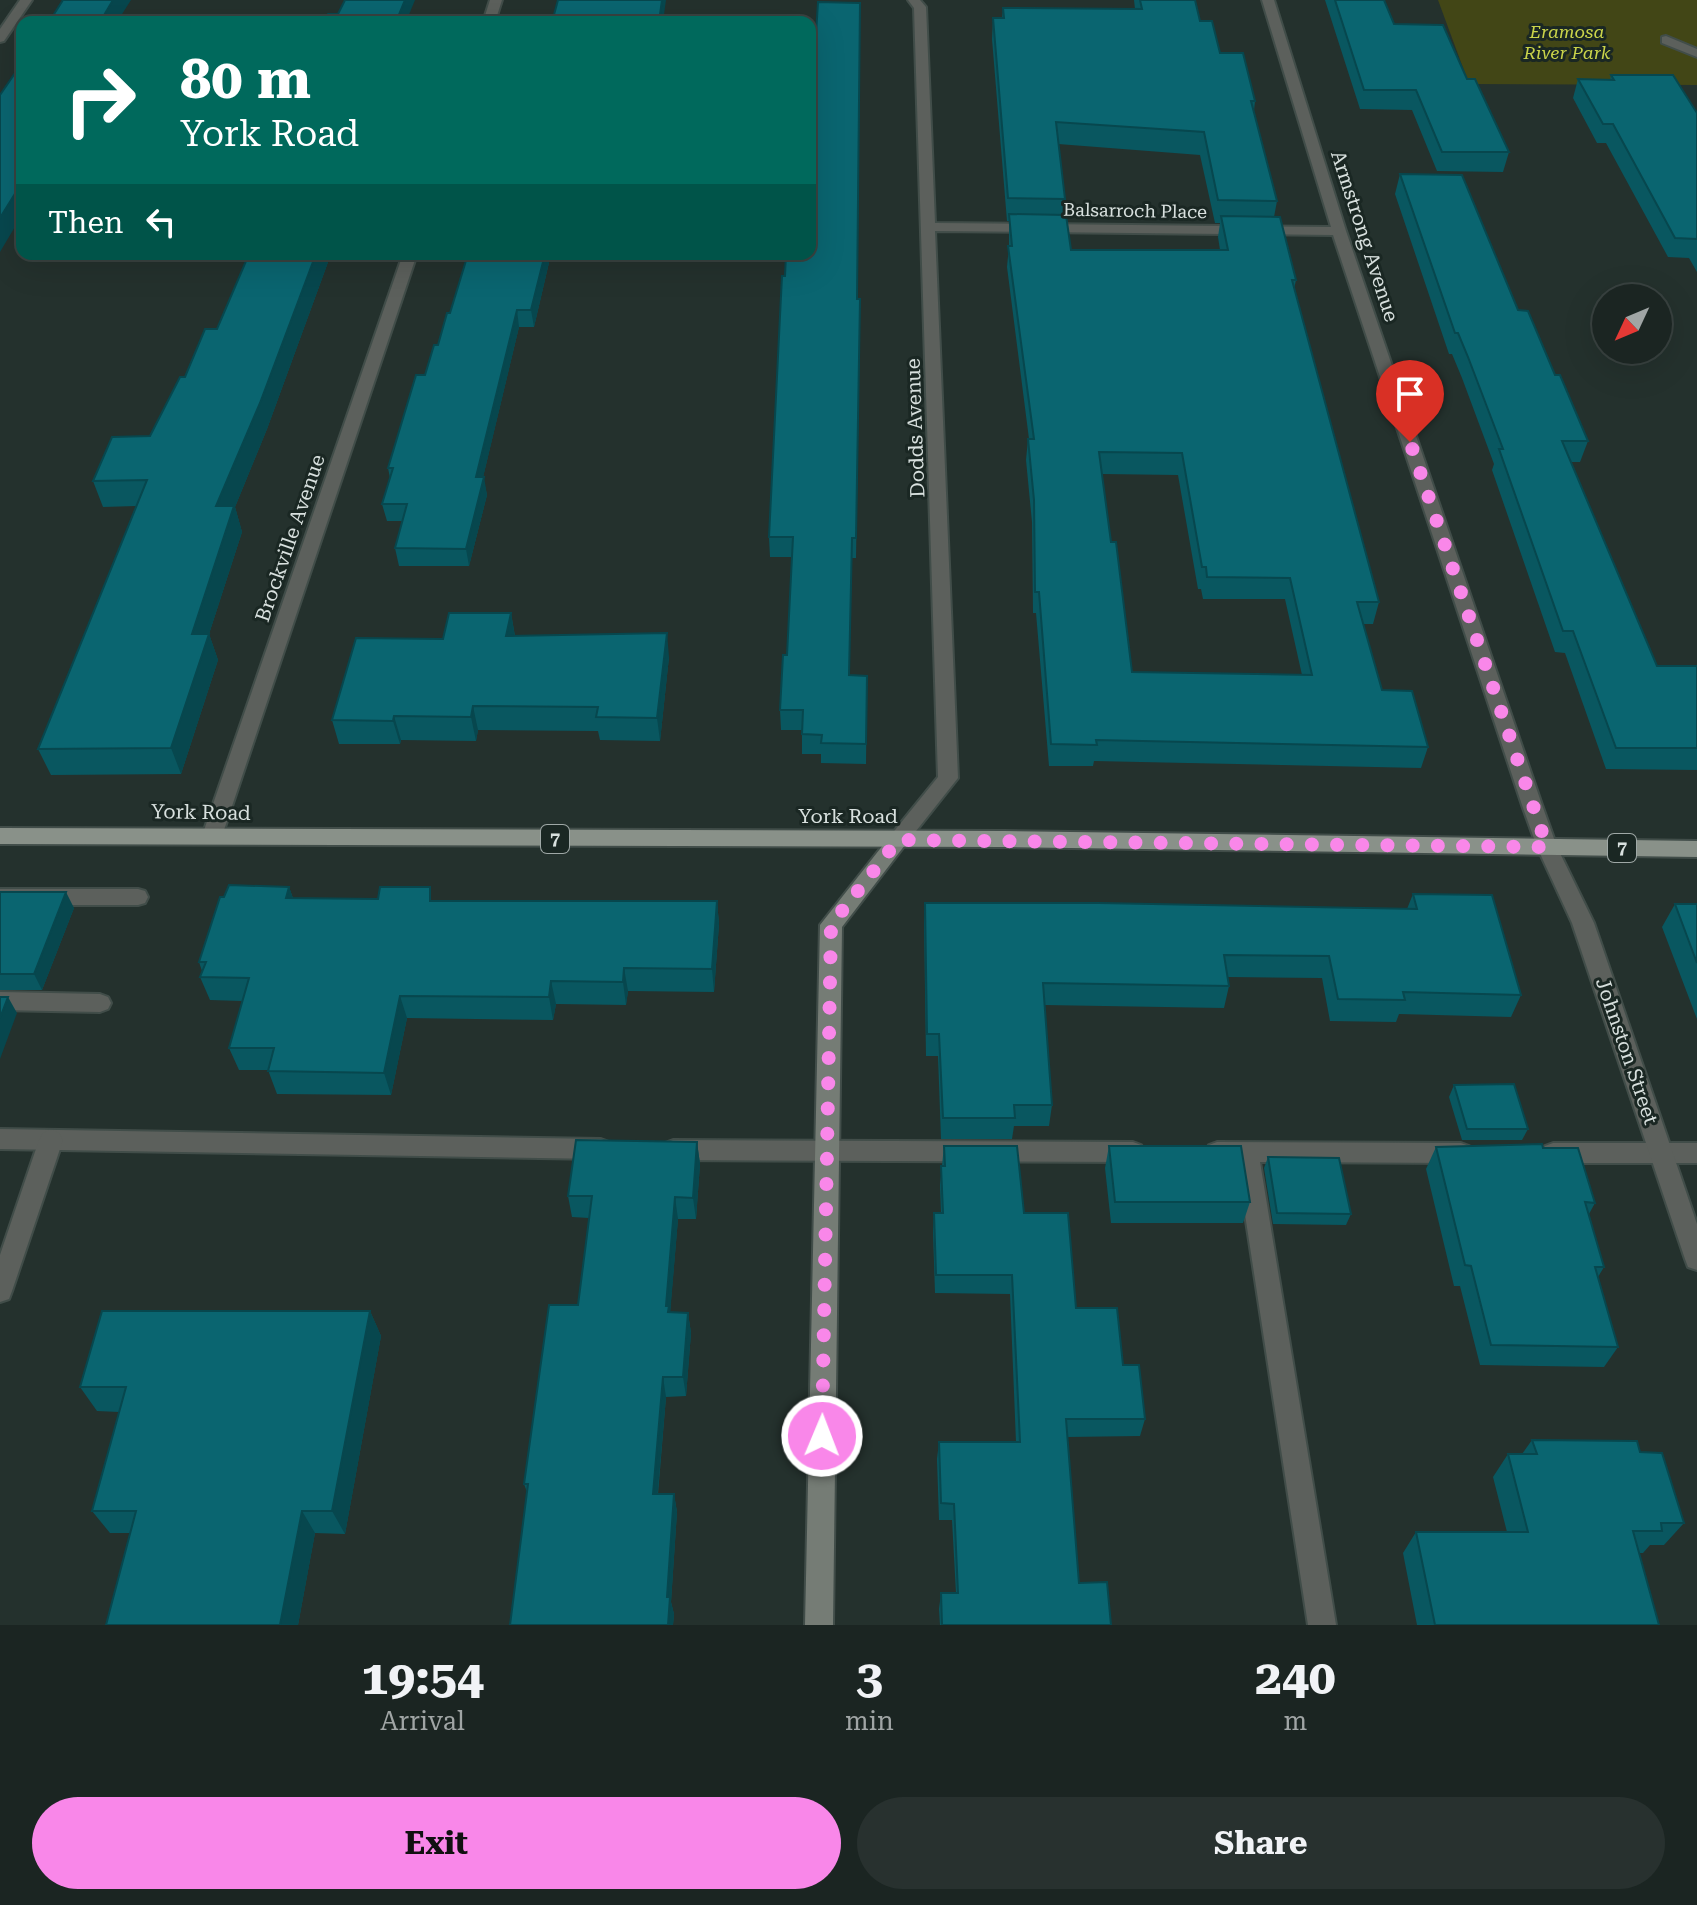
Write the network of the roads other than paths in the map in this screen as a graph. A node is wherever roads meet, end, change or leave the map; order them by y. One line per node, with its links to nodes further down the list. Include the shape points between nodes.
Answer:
1 (26, 0): 4 (street)
2 (914, 0): 8 (street, Dodds Avenue, via 920,7)
3 (1268, 0): 9 (street, Armstrong Avenue)
4 (6, 20): 5 (street)
5 (0, 38)
6 (1666, 40): 7 (street)
7 (1697, 53)
8 (931, 227): 9 (street, Balsarroch Place); 13 (street, Dodds Avenue, via 948,778)
9 (1339, 231): 14 (street, Armstrong Avenue)
10 (408, 260): 12 (street, Brockville Avenue)
11 (0, 836): 12 (main road, York Road / 7)
12 (212, 836): 13 (main road, York Road / 7)
13 (898, 840): 14 (main road, York Road / 7); 22 (street, via 831,925)
14 (1547, 847): 15 (main road, York Road / 7); 28 (street, Johnston Street, via 1583,923)
15 (1697, 849)
16 (0, 897): 17 (street)
17 (138, 897)
18 (0, 1001): 19 (street)
19 (100, 1003)
20 (0, 1139): 21 (street)
21 (51, 1140): 22 (street); 31 (street)
22 (826, 1152): 23 (street); 32 (street)
23 (1154, 1152)
24 (1200, 1152): 25 (street)
25 (1247, 1152): 26 (street); 33 (street)
26 (1487, 1153)
27 (1535, 1153): 28 (street)
28 (1663, 1153): 29 (street); 30 (street, Johnston Street)
29 (1697, 1153)
30 (1697, 1259)
31 (0, 1291)
32 (819, 1625)
33 (1322, 1625)

